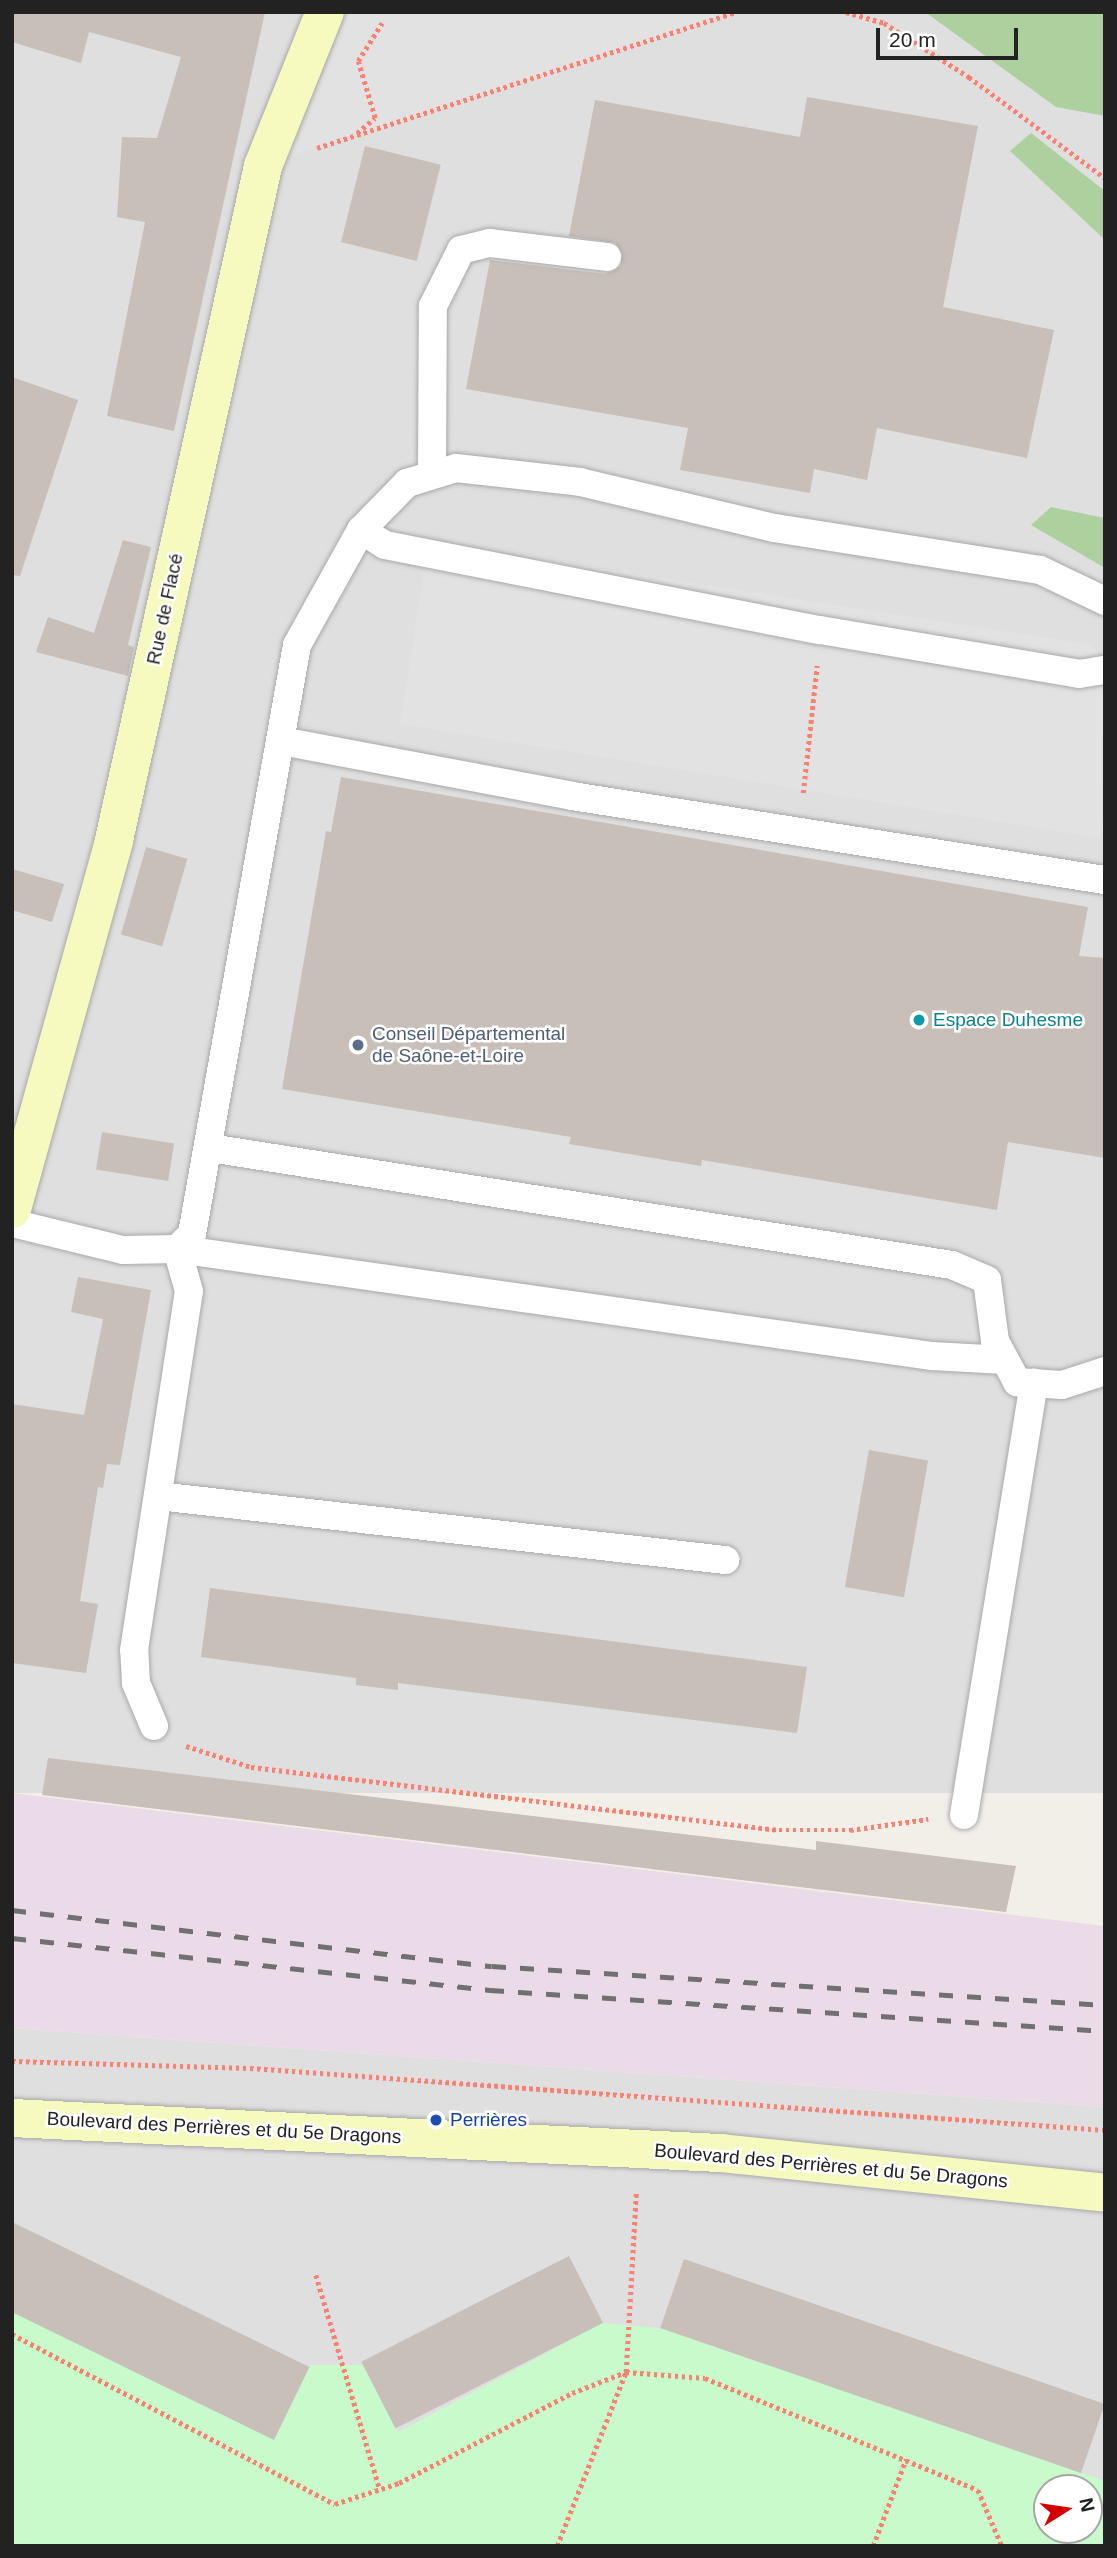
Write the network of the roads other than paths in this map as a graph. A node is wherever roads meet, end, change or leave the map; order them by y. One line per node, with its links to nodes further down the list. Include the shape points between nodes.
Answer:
1 (326, 12): 10 (main road, Rue de Flacé, via 263,166 114,840)
2 (607, 257): 3 (lane, via 490,243 461,250 433,306)
3 (432, 470): 4 (lane, via 407,484); 5 (lane, via 498,470 580,482 775,528 1040,570)
4 (361, 530): 6 (lane, via 385,545 820,630 1079,674); 7 (lane, via 297,645)
5 (1105, 601)
6 (1105, 670)
7 (282, 741): 8 (lane, via 799,832); 9 (lane)
8 (1105, 880)
9 (210, 1148): 12 (lane, via 199,1218); 13 (lane, via 952,1265 987,1280 995,1341)
10 (12, 1209)
11 (12, 1223): 12 (lane, via 123,1250)
12 (177, 1249): 13 (lane, via 932,1356); 16 (lane, via 189,1291)
13 (1005, 1360): 15 (lane, via 1017,1382)
14 (1105, 1371): 15 (lane, via 1062,1385)
15 (1034, 1383): 19 (lane)
16 (158, 1496): 17 (lane); 18 (lane, via 134,1650 136,1683)
17 (725, 1560)
18 (154, 1726)
19 (964, 1815)
20 (12, 2118): 21 (main road, Boulevard des Perrières et du 5e Dragons, via 638,2148)
21 (1105, 2193)

